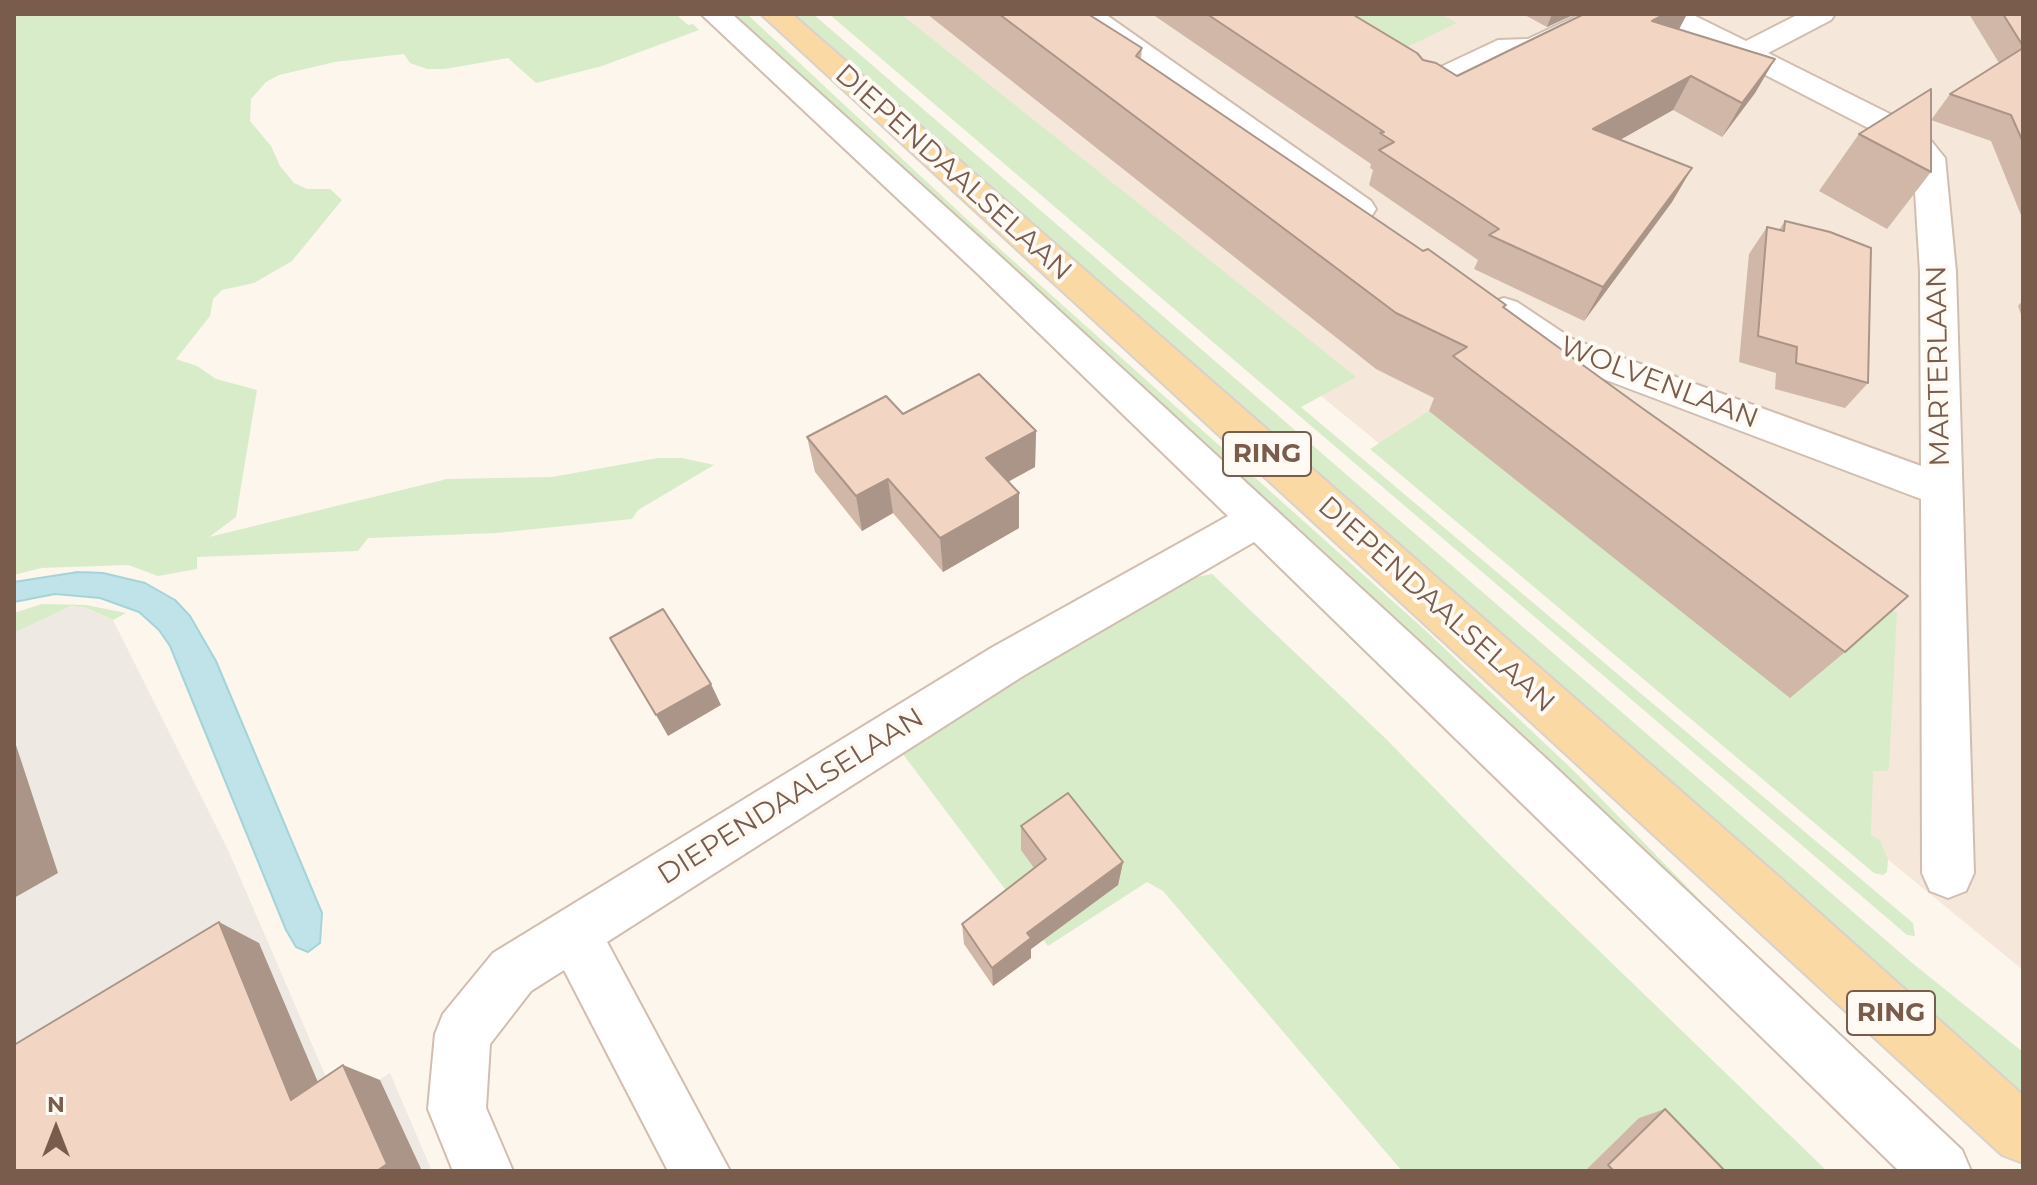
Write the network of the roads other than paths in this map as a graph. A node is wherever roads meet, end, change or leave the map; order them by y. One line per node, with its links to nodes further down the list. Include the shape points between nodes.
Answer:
1 (715, 14): 12 (street, DIEPENDAALSELAAN)
2 (775, 14): 15 (main road, DIEPENDAALSELAAN / RING)
3 (1086, 14): 9 (street)
4 (1604, 14): 8 (street, via 1532,48 1508,46)
5 (1669, 14): 7 (street, MARTERLAAN)
6 (1821, 14): 7 (street)
7 (1746, 53): 11 (street, MARTERLAAN, via 1887,125 1929,158 1938,272)
8 (1424, 86)
9 (1383, 226)
10 (1470, 288): 11 (street, WOLVENLAAN, via 1561,349)
11 (1941, 490): 13 (street, MARTERLAAN)
12 (1258, 519): 14 (street, DIEPENDAALSELAAN, via 1007,662); 18 (street, DIEPENDAALSELAAN)
13 (1948, 873)
14 (574, 933): 16 (street, DIEPENDAALSELAAN, via 512,972 463,1034 457,1109); 17 (street)
15 (2023, 1134)
16 (483, 1171)
17 (700, 1171)
18 (1941, 1171)

